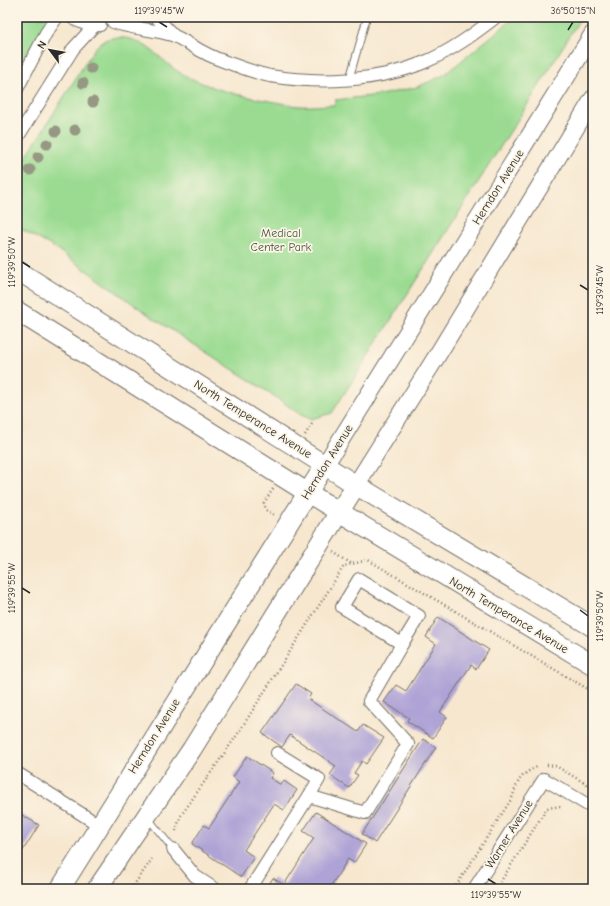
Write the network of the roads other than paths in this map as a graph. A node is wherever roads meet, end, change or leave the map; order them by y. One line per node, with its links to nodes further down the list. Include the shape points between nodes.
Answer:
1 (57, 17): 11 (street)
2 (71, 17): 7 (street, via 78,22)
3 (156, 17): 9 (street)
4 (367, 17): 10 (lane)
5 (496, 17): 10 (street, via 448,51 424,62 397,72)
6 (117, 19): 7 (street); 9 (street, via 140,29)
7 (95, 25): 13 (street, via 73,49)
8 (593, 34): 16 (main road, Herndon Avenue)
9 (173, 35): 10 (street, via 226,62 268,75 296,79)
10 (349, 80)
11 (17, 89)
12 (593, 99): 17 (main road)
13 (17, 138)
14 (17, 270): 16 (main road, North Temperance Avenue)
15 (17, 311): 18 (main road, North Temperance Avenue)
16 (325, 465): 17 (main road, North Temperance Avenue); 18 (main road, Herndon Avenue)
17 (356, 485): 19 (main road); 20 (main road, North Temperance Avenue)
18 (308, 493): 19 (main road, North Temperance Avenue); 28 (main road, Herndon Avenue)
19 (339, 512): 22 (main road, North Temperance Avenue); 27 (main road, via 196,743)
20 (593, 627)
21 (402, 644): 21 (street, via 420,616 359,579 342,607); 25 (street, via 369,701 408,744 365,813)
22 (593, 665)
23 (277, 753): 25 (street, via 320,779)
24 (17, 773): 28 (street)
25 (309, 796): 33 (street)
26 (593, 808): 34 (street, Warner Avenue, via 544,779)
27 (146, 816): 29 (lane); 31 (main road)
28 (99, 825): 30 (main road, Herndon Avenue)
29 (173, 849): 32 (street, via 195,876)
30 (60, 889)
31 (97, 889)
32 (215, 889)
33 (250, 889)
34 (474, 889)

